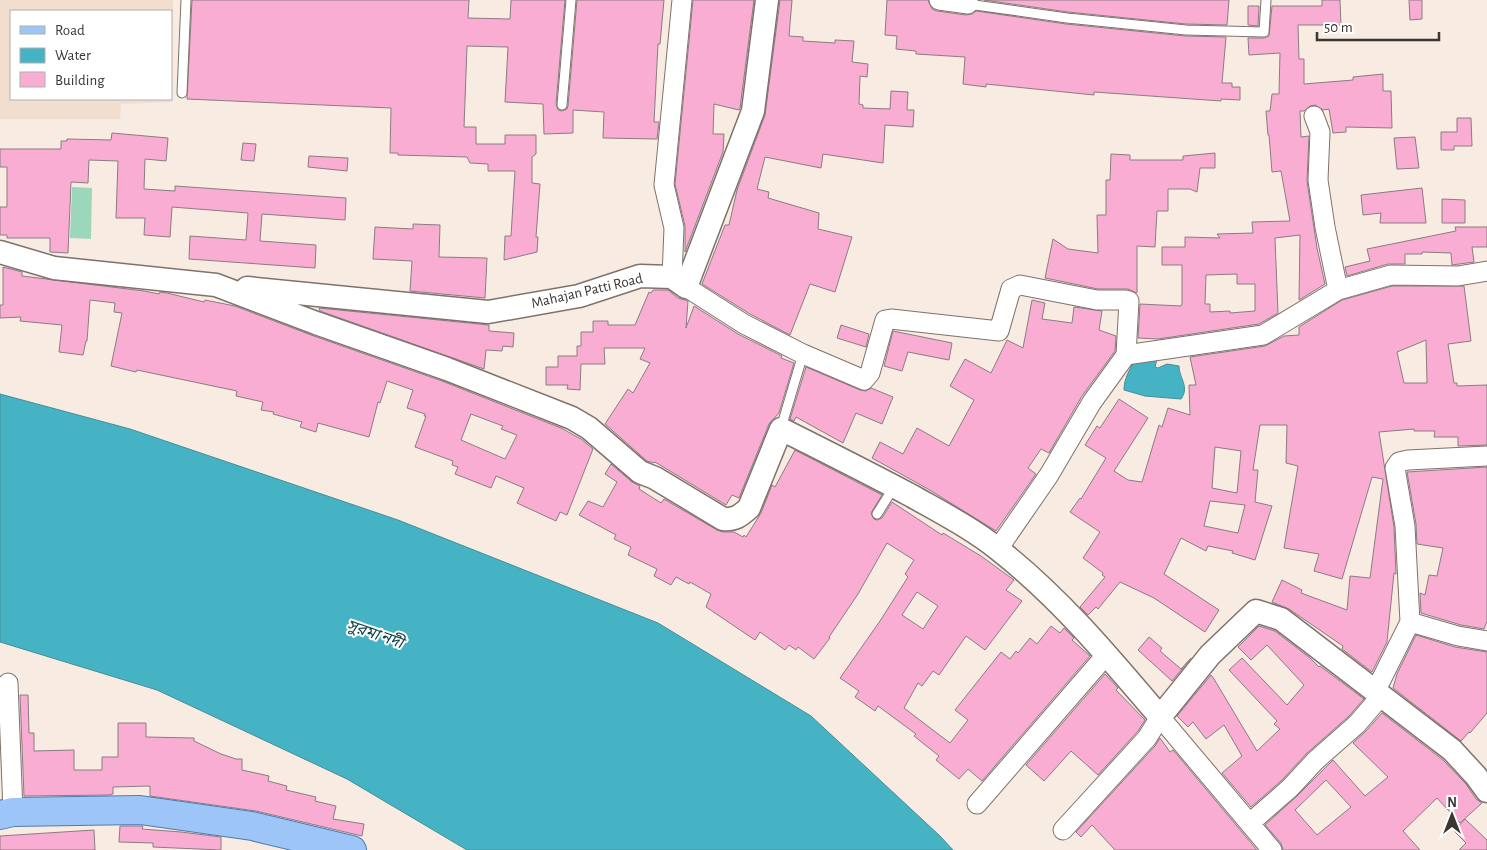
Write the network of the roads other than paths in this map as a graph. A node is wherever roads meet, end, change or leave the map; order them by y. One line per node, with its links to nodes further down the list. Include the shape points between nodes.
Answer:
1 (186, 0): 8 (lane)
2 (571, 0): 9 (lane)
3 (682, 0): 13 (street, via 664,185 674,228)
4 (767, 0): 13 (street, via 753,111)
5 (939, 0): 7 (street)
6 (1266, 0): 7 (lane, via 1264,32 1186,30 1067,18)
7 (968, 2)
8 (182, 93)
9 (562, 106)
10 (1314, 116): 15 (street, via 1320,132 1318,180)
11 (0, 252): 14 (street, via 54,268)
12 (1487, 271): 15 (street, via 1458,276 1391,275)
13 (679, 282): 14 (street, Mahajan Patti Road, via 640,276 579,296 488,312); 16 (street, via 744,324)
14 (216, 285): 18 (street, via 572,418 594,432 640,472 723,519 734,520 749,508)
15 (1338, 290): 17 (street, via 1263,335)
16 (802, 354): 17 (street, via 864,380 870,372 886,320 1000,331 1011,289 1020,285 1097,300 1129,302); 18 (lane)
17 (1126, 355): 22 (street)
18 (781, 429): 20 (street)
19 (1487, 456): 23 (street, via 1408,460 1399,462 1395,468 1405,526)
20 (894, 486): 21 (lane); 22 (street, via 947,515)
21 (877, 514)
22 (998, 549): 25 (street, via 1028,574)
23 (1410, 622): 24 (street); 27 (street)
24 (1487, 641)
25 (1107, 654): 28 (street); 30 (street)
26 (8, 683): 31 (street)
27 (1378, 694): 28 (street, via 1281,619 1256,611 1210,654); 29 (street, via 1452,750); 32 (street, via 1357,724)
28 (1160, 717): 32 (street); 33 (street, via 1147,738)
29 (1487, 792)
30 (977, 804)
31 (7, 813): 34 (main road, via 140,810 252,826)
32 (1250, 823): 36 (street)
33 (1063, 830)
34 (326, 847): 35 (main road)
35 (352, 850)
36 (1272, 850)

